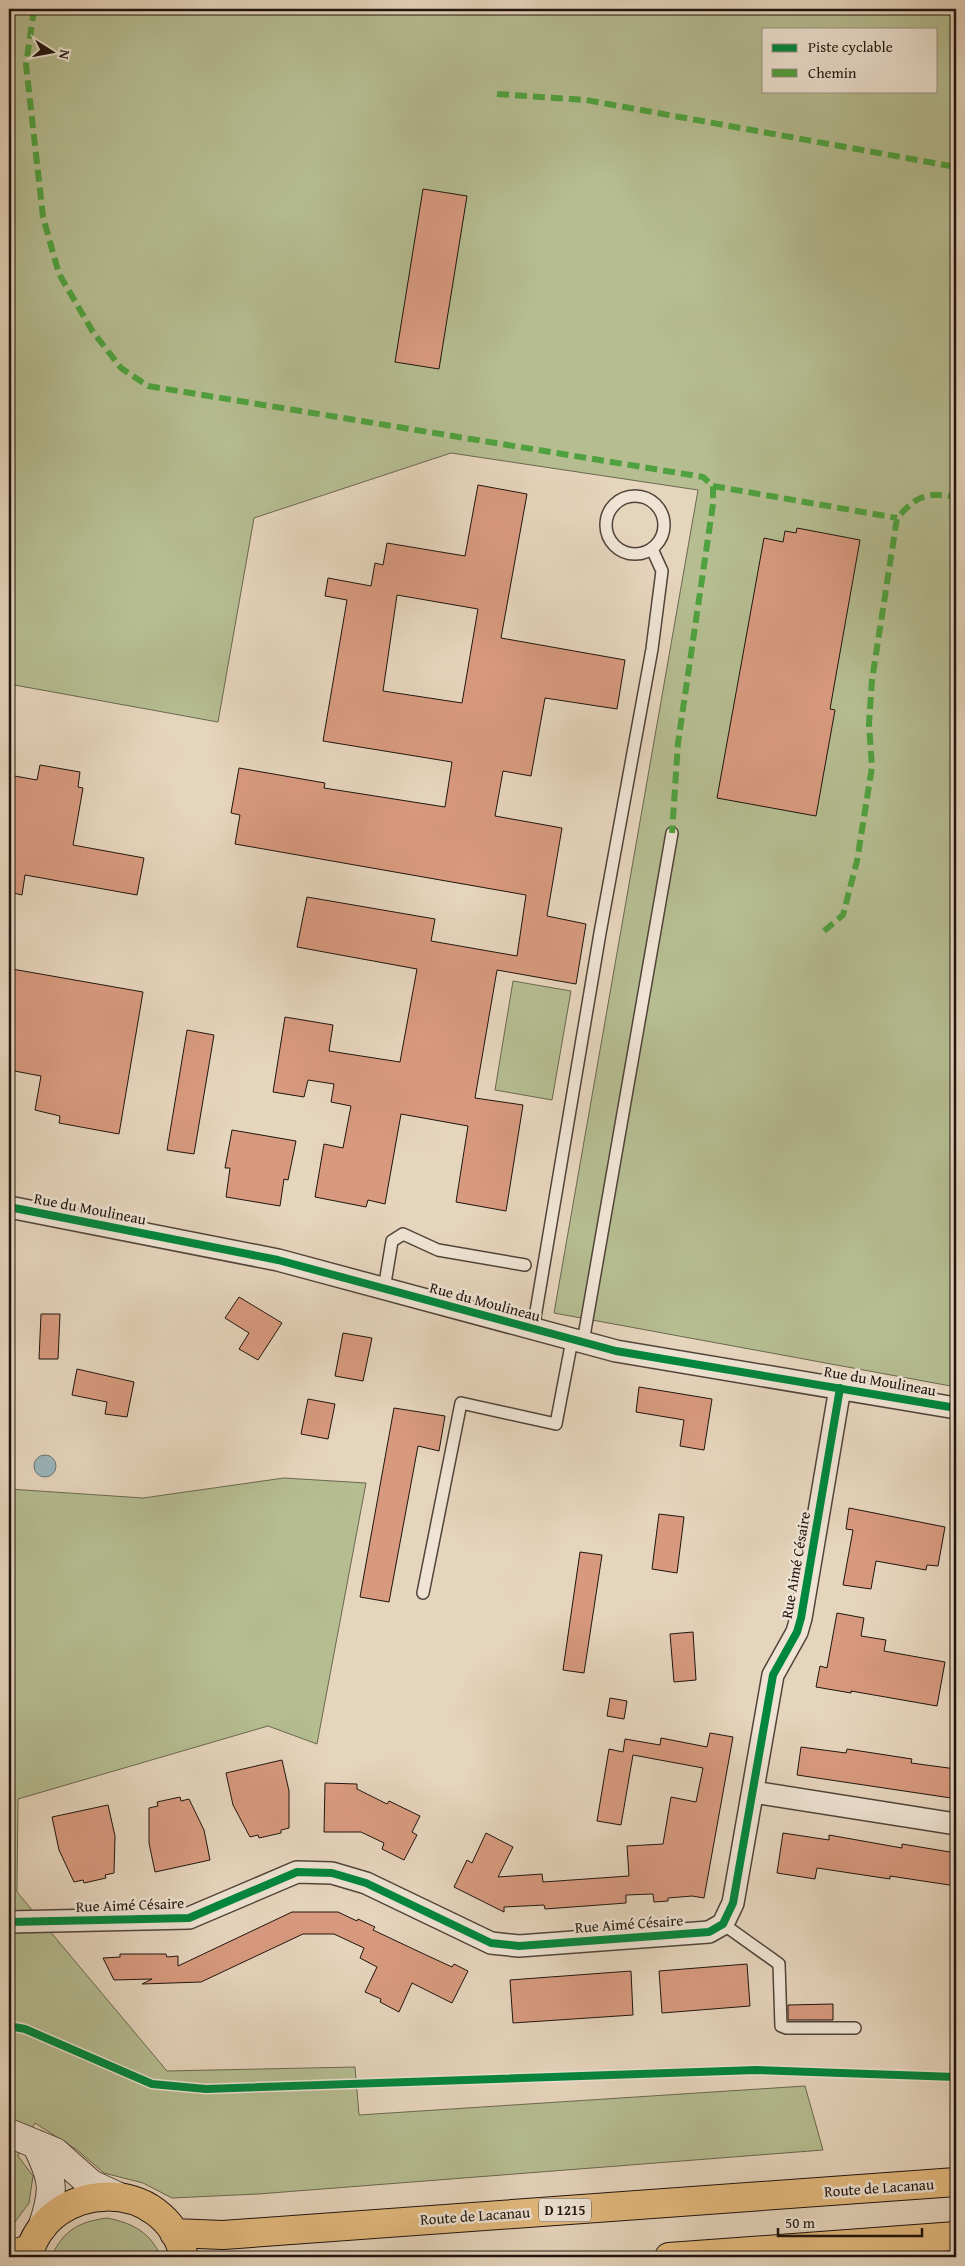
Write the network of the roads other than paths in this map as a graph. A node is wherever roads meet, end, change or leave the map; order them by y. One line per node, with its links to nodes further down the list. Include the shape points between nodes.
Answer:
1 (652, 549): 1 (lane, via 663,534 664,524 658,507 642,497 633,496 616,503 606,520 609,539 615,547 633,555); 6 (lane, via 662,571 652,649)
2 (672, 833): 7 (lane)
3 (9, 1207): 5 (street, Rue du Moulineau, via 278,1260)
4 (526, 1265): 5 (lane, via 438,1250 402,1234 392,1241)
5 (384, 1289): 6 (street, Rue du Moulineau)
6 (533, 1329): 7 (street, Rue du Moulineau)
7 (577, 1341): 8 (street, Rue du Moulineau, via 616,1351); 10 (lane, via 556,1424 461,1403)
8 (840, 1388): 9 (street, Rue du Moulineau); 11 (street, Rue Aimé Césaire, via 801,1618 797,1632 773,1675)
9 (956, 1408)
10 (422, 1593)
11 (753, 1792): 12 (street); 14 (street, Rue Aimé Césaire, via 733,1903)
12 (956, 1824)
13 (9, 1922): 14 (street, Rue Aimé Césaire, via 189,1918 297,1872 332,1873 366,1884 491,1943 519,1946 709,1932)
14 (723, 1924): 15 (lane, via 779,1964 781,2026)
15 (855, 2028)
16 (9, 2133): 17 (street)
17 (36, 2144): 19 (street, via 55,2152 91,2184); 22 (street, via 52,2185 50,2206)
18 (956, 2182): 20 (main road, Route de Lacanau / D 1215, via 223,2235)
19 (117, 2196): 20 (main road, via 139,2202 159,2215); 22 (main road, via 96,2196 75,2202 57,2213)
20 (174, 2232): 23 (main road)
21 (956, 2236): 24 (main road)
22 (27, 2247)
23 (184, 2257)
24 (669, 2257)

